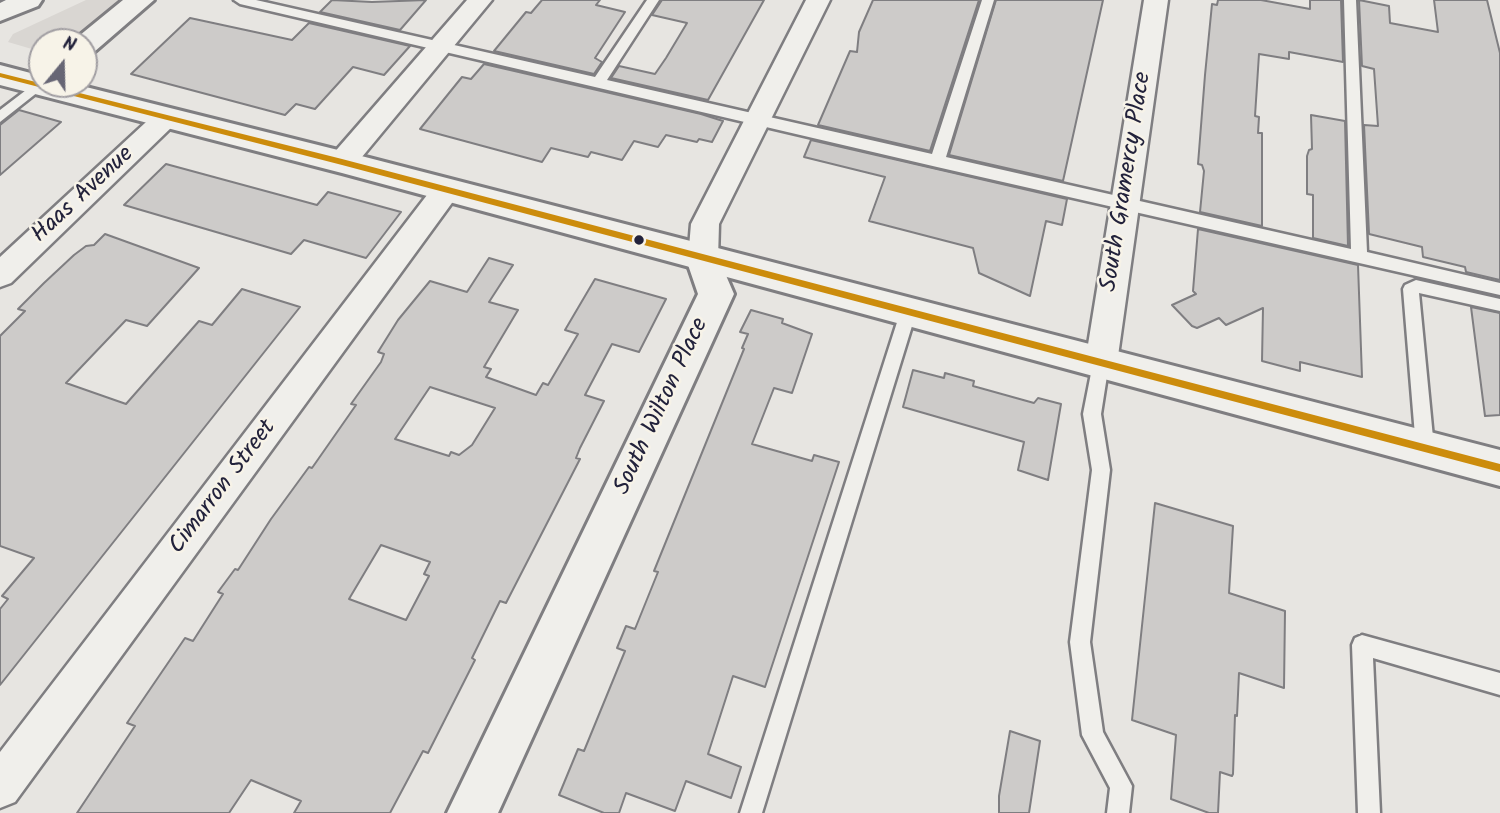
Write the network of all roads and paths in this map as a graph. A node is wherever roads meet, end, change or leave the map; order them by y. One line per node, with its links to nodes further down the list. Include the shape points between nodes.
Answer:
1 (29, 0): 11 (main road)
2 (139, 0): 13 (main road)
3 (240, 0): 12 (lane)
4 (311, 0): 12 (lane)
5 (480, 0): 14 (street)
6 (653, 0): 17 (lane)
7 (818, 0): 22 (street, South Wilton Place)
8 (988, 0): 24 (lane)
9 (1156, 0): 26 (street, South Gramercy Place)
10 (1350, 0): 27 (lane)
11 (0, 13)
12 (297, 13): 14 (lane)
13 (98, 34)
14 (441, 47): 17 (lane); 23 (street)
15 (0, 75): 16 (main road)
16 (28, 81)
17 (598, 83): 22 (lane)
18 (28, 93): 20 (lane)
19 (96, 98): 21 (main road)
20 (0, 117)
21 (167, 117): 23 (main road); 29 (street, Haas Avenue)
22 (758, 120): 24 (lane); 28 (street, South Wilton Place, via 705,224)
23 (342, 162): 25 (main road)
24 (937, 162): 26 (lane)
25 (447, 189): 28 (main road); 37 (street, Cimarron Street)
26 (1125, 203): 27 (lane); 33 (street, South Gramercy Place)
27 (1359, 256): 30 (lane)
28 (703, 259): 32 (main road); 38 (main road, South Wilton Place, via 716,294)
29 (0, 275)
30 (1500, 289)
31 (1500, 304): 34 (lane, via 1416,285 1411,289)
32 (908, 313): 33 (main road); 39 (lane)
33 (1101, 363): 34 (main road); 40 (lane, via 1093,414 1101,470 1080,642 1093,735 1121,786)
34 (1425, 448): 35 (main road)
35 (1500, 468)
36 (1500, 684): 41 (lane, via 1362,645)
37 (0, 787)
38 (472, 813)
39 (751, 813)
40 (1118, 813)
41 (1369, 813)

